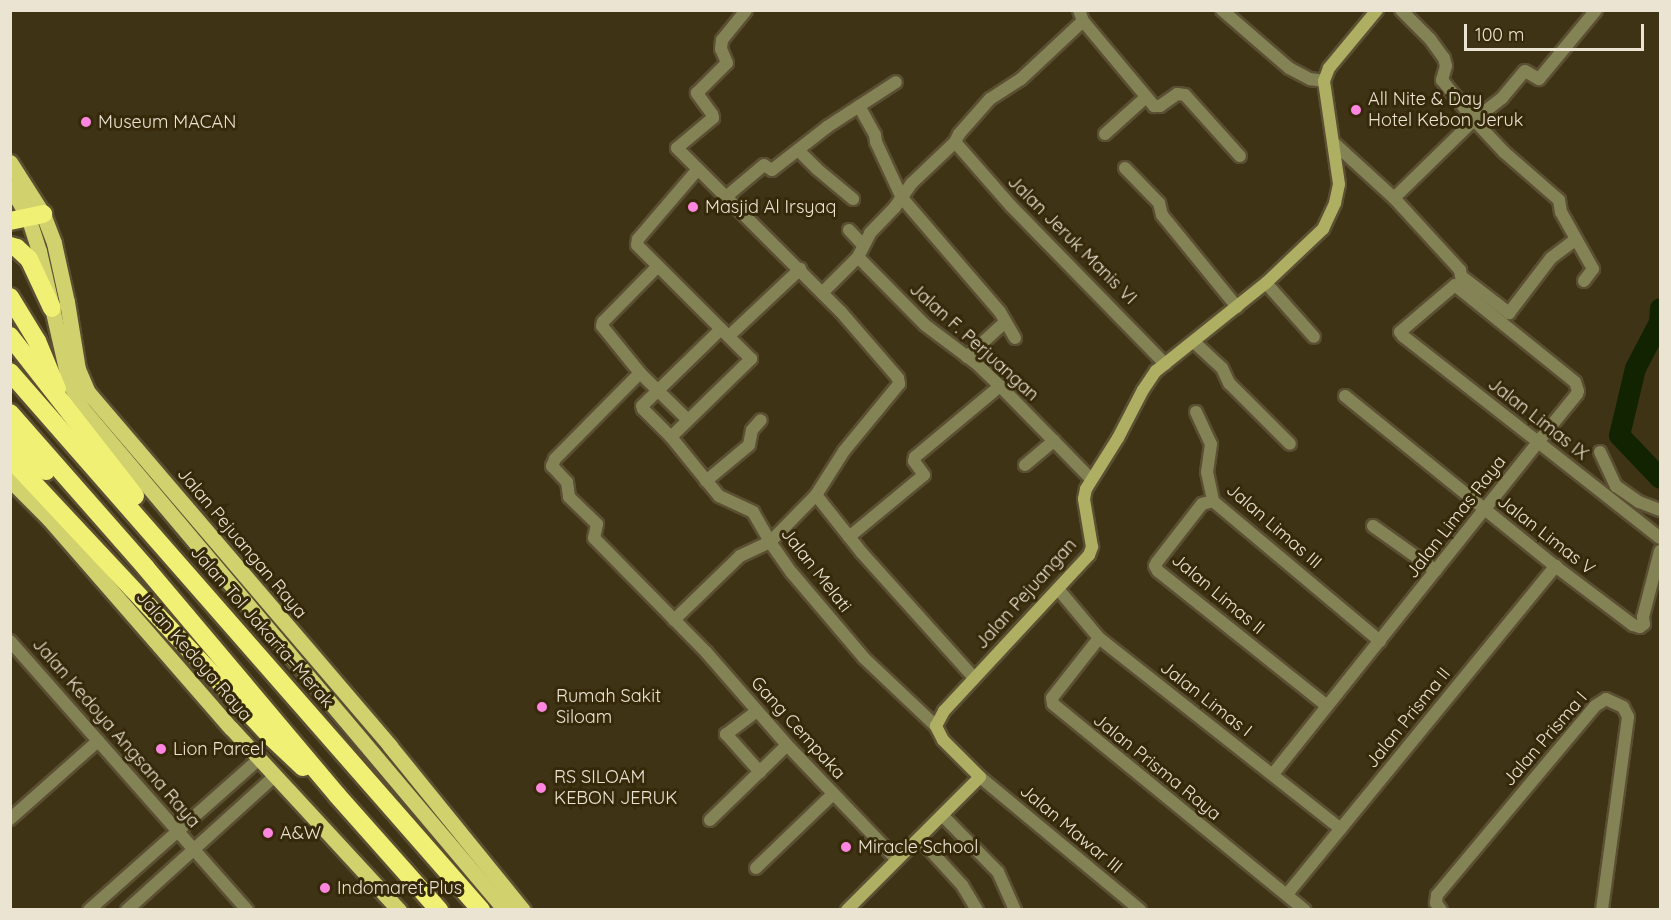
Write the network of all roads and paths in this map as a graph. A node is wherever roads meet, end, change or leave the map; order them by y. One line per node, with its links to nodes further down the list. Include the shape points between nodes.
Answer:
1 (746, 10): 19 (street, via 722,40 727,63 697,93 713,118 677,148)
2 (1222, 10): 7 (street, via 1289,68)
3 (1401, 10): 11 (street, via 1444,58 1442,80)
4 (1596, 10): 11 (street, via 1539,79 1525,71 1502,98)
5 (1375, 11): 7 (street, via 1329,68)
6 (1081, 16): 9 (street); 13 (street, via 1021,79 990,99)
7 (1324, 81): 14 (street, Jalan Pejuangan)
8 (896, 82): 10 (street)
9 (1145, 98): 12 (street); 16 (street, via 1157,107 1177,94 1185,95)
10 (859, 106): 15 (street); 23 (street)
11 (1474, 120): 24 (street); 27 (street, via 1559,200)
12 (1106, 134)
13 (955, 142): 23 (street, via 912,183); 47 (street, Jalan Jeruk Manis VI, via 1011,206)
14 (1335, 144): 24 (street); 34 (street, Jalan Pejuangan, via 1339,184 1331,216 1316,238)
15 (798, 150): 21 (street, via 772,171 764,165); 22 (street)
16 (1240, 156)
17 (10, 162): 25 (main road, Jalan Pejuangan Raya)
18 (1125, 168): 38 (street, via 1159,203 1162,215)
19 (698, 169): 21 (street); 31 (street, via 637,242)
20 (10, 186): 25 (main road, Jalan Pejuangan Raya)
21 (727, 196): 32 (street)
22 (853, 198)
23 (902, 198): 28 (street); 40 (street)
24 (1394, 198): 27 (street, via 1460,270 1461,276 1509,313 1551,258)
25 (27, 217): 39 (main road, Jalan Pejuangan Raya); 119 (main road, Jalan Pejuangan Raya, via 60,266 78,369 88,392 390,746)
26 (849, 230): 28 (street)
27 (1576, 239): 33 (street, via 1593,269)
28 (863, 245): 30 (street)
29 (10, 246): 39 (highway, via 29,259)
30 (858, 257): 35 (street); 46 (street, Jalan F. Perjuangan, via 925,325)
31 (658, 266): 41 (street); 49 (street, via 603,322 606,334)
32 (800, 269): 35 (street); 41 (street)
33 (1584, 281)
34 (1266, 283): 38 (street, Jalan Pejuangan); 43 (street)
35 (822, 293): 69 (street, via 878,354 899,384 844,451)
36 (10, 297): 55 (highway, via 37,341)
37 (1474, 298): 61 (street, Jalan Limas Raya, via 1578,386 1577,394); 61 (street, Jalan Limas IX, via 1455,285 1400,332)
38 (1237, 307): 45 (street, Jalan Pejuangan)
39 (52, 308): 118 (main road, Jalan Pejuangan Raya, via 69,382 81,407)
40 (1005, 322): 44 (street); 46 (street)
41 (725, 333): 51 (street); 56 (street, via 748,356 749,363)
42 (10, 336): 55 (highway)
43 (1314, 337)
44 (1015, 338)
45 (1194, 342): 47 (street, Jalan Pejuangan); 62 (street)
46 (967, 357): 50 (street, Jalan F. Perjuangan)
47 (1165, 364): 66 (street, Jalan Pejuangan, via 1143,390)
48 (10, 372): 81 (highway, Jalan Tol Jakarta–Merak)
49 (640, 373): 51 (street); 84 (street, Gang Cempaka, via 552,463 569,486 569,497 597,524 594,538)
50 (1000, 386): 60 (street, Jalan F. Perjuangan); 74 (street, via 915,457 924,475)
51 (659, 391): 56 (street); 59 (street, Jalan Melati, via 642,406)
52 (1345, 396): 71 (street, Jalan Limas V)
53 (1196, 412): 70 (street, Jalan Limas III, via 1210,444 1207,472)
54 (10, 413): 79 (highway)
55 (69, 413): 81 (highway, via 172,542)
56 (687, 419): 59 (street)
57 (761, 420): 68 (street, via 752,430 749,445)
58 (10, 435): 79 (highway)
59 (671, 437): 68 (street, Jalan Melati)
60 (1054, 441): 65 (street); 66 (street, Jalan F. Perjuangan)
61 (1538, 442): 71 (street, Jalan Limas Raya); 75 (street, Jalan Limas IX)
62 (1290, 444)
63 (1600, 452): 72 (street, via 1616,486 1639,502)
64 (10, 458): 101 (highway, via 282,749)
65 (1025, 465)
66 (1091, 479): 83 (street, Jalan Pejuangan, via 1084,499 1092,547)
67 (10, 480): 95 (main road, Jalan Kedoya Raya, via 49,519)
68 (706, 481): 76 (street, Jalan Melati, via 719,496 753,512)
69 (816, 495): 74 (street); 76 (street)
70 (1213, 501): 88 (street, Jalan Limas III); 90 (street, Jalan Limas II, via 1202,504 1182,529 1157,562 1158,571)
71 (1484, 510): 78 (street, Jalan Limas V); 80 (street, Jalan Limas Raya)
72 (1660, 510)
73 (1373, 526): 80 (street)
74 (849, 537): 89 (street)
75 (1660, 538)
76 (770, 542): 84 (street, via 740,556); 92 (street, Jalan Melati, via 864,658)
77 (1660, 551): 85 (street)
78 (1556, 566): 85 (street, Jalan Limas V, via 1633,625); 105 (street, Jalan Prisma II)
79 (146, 568): 101 (highway)
80 (1436, 572): 88 (street, Jalan Limas Raya)
81 (196, 583): 117 (highway, Jalan Tol Jakarta–Merak)
82 (1660, 588): 85 (street, via 1650,620)
83 (1058, 589): 86 (street, Jalan Limas I); 89 (street, Jalan Pejuangan)
84 (674, 620): 91 (street, Gang Cempaka)
85 (1644, 624)
86 (1099, 638): 97 (street, Jalan Limas I); 111 (street, Jalan Prisma Raya, via 1052,698 1053,704)
87 (10, 641): 93 (street, Jalan Kedoya Angsana Raya)
88 (1380, 641): 90 (street, Jalan Limas Raya)
89 (974, 678): 92 (street, Jalan Pejuangan, via 944,711)
90 (1327, 706): 97 (street, Jalan Limas Raya)
91 (757, 711): 94 (street, Gang Cempaka); 96 (street, via 726,734)
92 (936, 726): 99 (street, via 943,740)
93 (98, 741): 103 (street); 106 (street, Jalan Kedoya Angsana Raya)
94 (787, 745): 96 (street); 100 (street, Gang Cempaka)
95 (259, 759): 98 (main road, Jalan Kedoya Raya); 106 (street)
96 (760, 772): 104 (street)
97 (1273, 774): 105 (street, Jalan Limas I)
98 (275, 776): 108 (street); 115 (main road, Jalan Kedoya Raya)
99 (980, 777): 102 (street); 123 (street, Jalan Mawar III)
100 (833, 794): 109 (street, Gang Cempaka); 110 (street)
101 (337, 795): 116 (highway)
102 (942, 815): 107 (street); 122 (street, via 998,872)
103 (10, 819)
104 (710, 820)
105 (1341, 829): 111 (street, Jalan Prisma II)
106 (178, 831): 108 (street, Jalan Kedoya Angsana Raya); 112 (street)
107 (919, 838): 109 (street); 121 (street, via 962,885)
108 (194, 849): 113 (street); 114 (street, Jalan Kedoya Angsana Raya)
109 (896, 859): 120 (street)
110 (756, 868)
111 (1288, 893): 124 (street, Jalan Prisma Raya)
112 (89, 909)
113 (127, 909)
114 (247, 909)
115 (399, 909)
116 (439, 909)
117 (481, 909)
118 (505, 909)
119 (523, 909)
120 (847, 909)
121 (978, 909)
122 (1015, 909)
123 (1140, 909)
124 (1305, 909)
125 (1441, 909): 126 (street, Jalan Prisma I, via 1436,903 1437,895 1594,706 1606,699 1623,707 1628,717)
126 (1602, 909)

